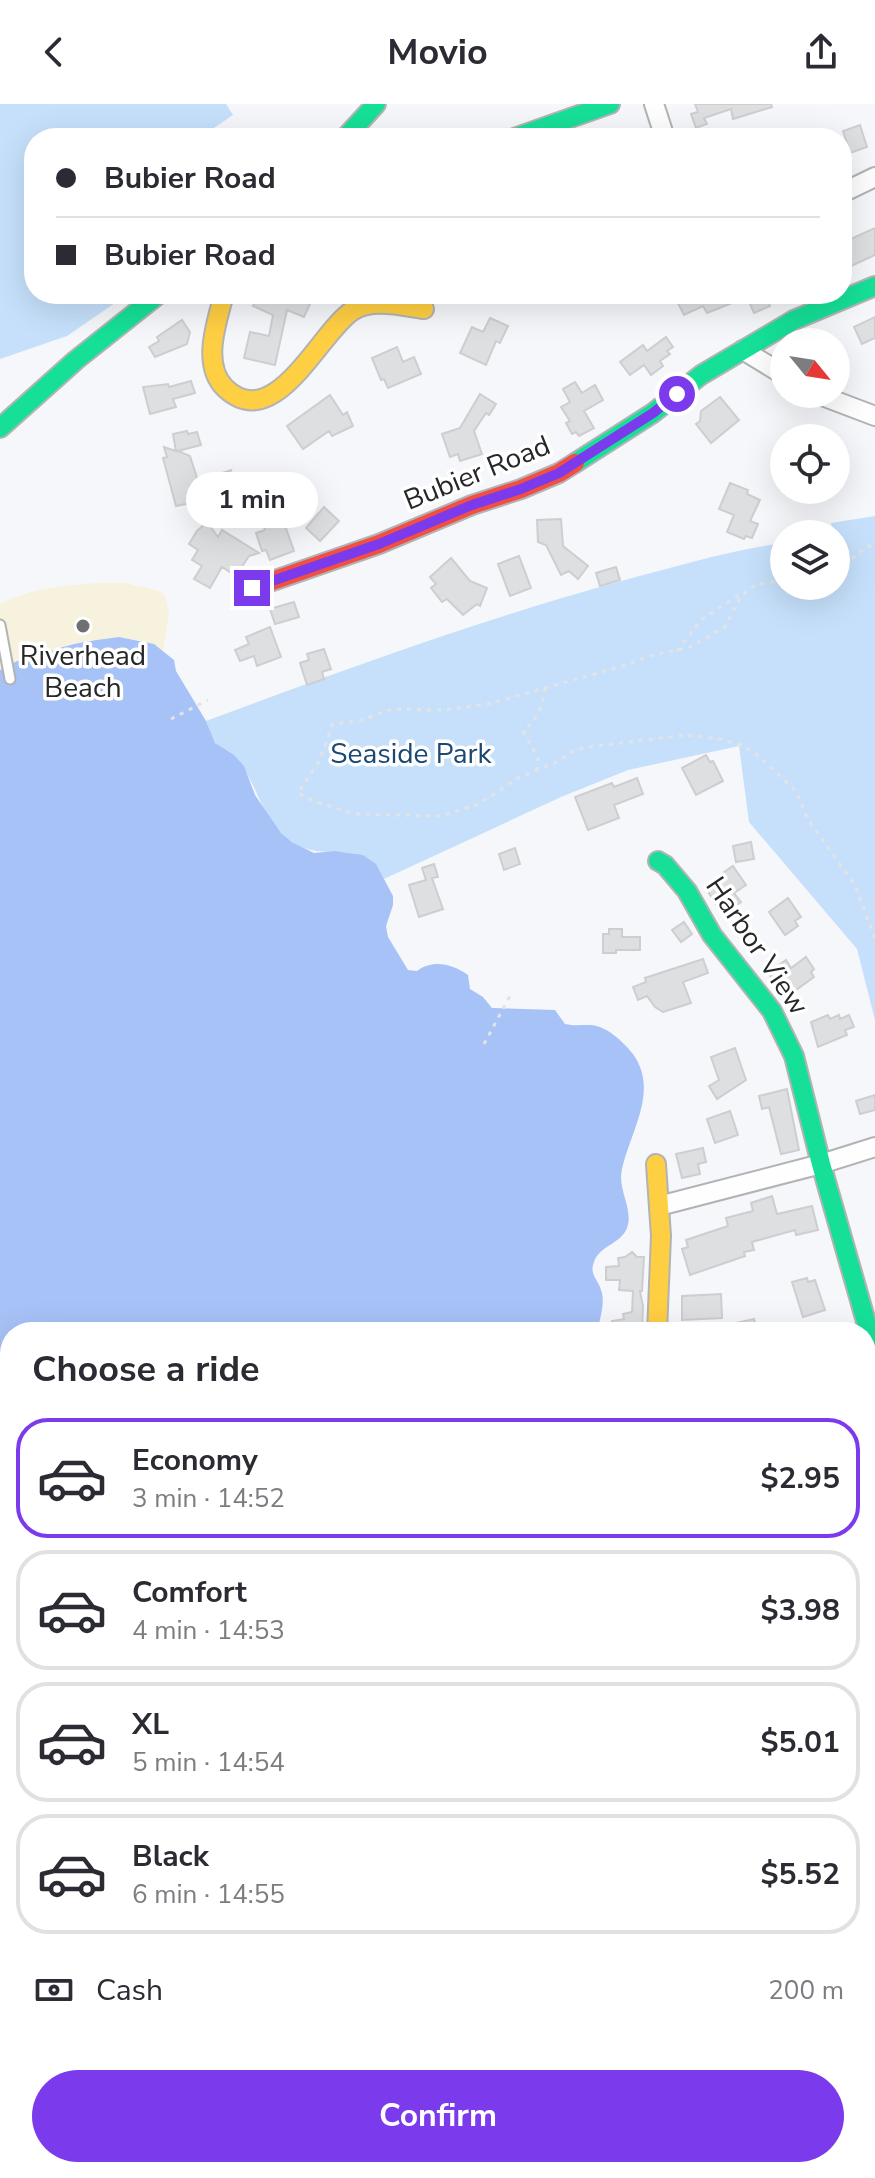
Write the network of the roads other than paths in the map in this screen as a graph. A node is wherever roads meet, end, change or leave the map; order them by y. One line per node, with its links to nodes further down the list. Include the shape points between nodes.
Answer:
1 (376, 104): 4 (street)
2 (610, 104): 5 (street)
3 (654, 104): 6 (street)
4 (354, 128)
5 (542, 128)
6 (662, 128)
7 (875, 177): 8 (street)
8 (852, 188)
9 (875, 286): 10 (street, Bubier Road)
10 (852, 296)
11 (146, 304): 19 (street)
12 (222, 304): 14 (street, via 213,364 228,390 258,399 293,378 353,310 373,305)
13 (832, 304): 15 (street, Bubier Road)
14 (424, 309)
15 (743, 350): 16 (street); 20 (street, Bubier Road, via 559,473)
16 (770, 366)
17 (850, 407): 18 (street)
18 (875, 416)
19 (0, 428)
20 (252, 588)
21 (0, 625): 22 (lane)
22 (10, 679)
23 (658, 861): 26 (street, Harbor View, via 687,891 712,935 782,1029 794,1056)
24 (875, 1147): 26 (street)
25 (656, 1164): 27 (street)
26 (821, 1164): 27 (street); 28 (street, Harbor View)
27 (659, 1206): 29 (street)
28 (870, 1314)
29 (657, 1322)

